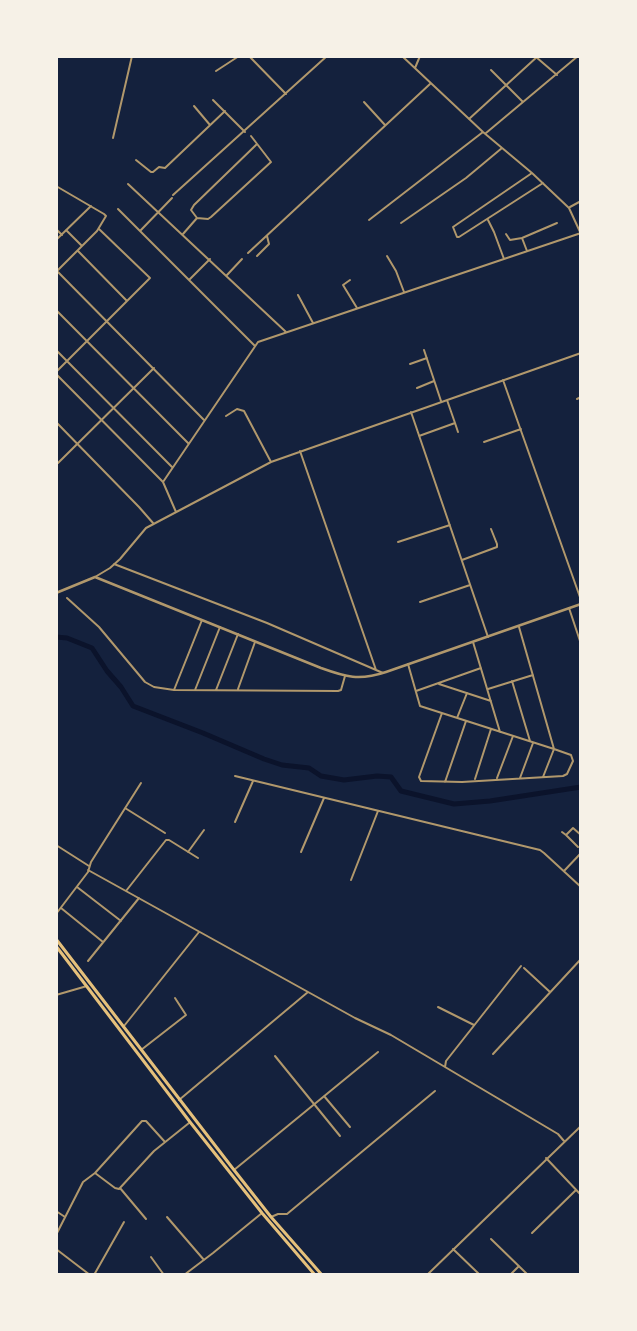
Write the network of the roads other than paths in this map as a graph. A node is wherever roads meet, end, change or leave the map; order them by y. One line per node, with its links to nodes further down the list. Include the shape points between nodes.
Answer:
1 (132, 56): 27 (street)
2 (239, 56): 11 (street)
3 (249, 56): 15 (street)
4 (327, 56): 15 (street)
5 (402, 56): 9 (street)
6 (420, 56): 9 (street)
7 (578, 56): 12 (street)
8 (537, 57): 12 (street); 14 (street)
9 (414, 68): 13 (street)
10 (490, 70): 14 (street)
11 (216, 71)
12 (557, 75): 18 (street)
13 (430, 84): 21 (street); 23 (street)
14 (506, 85): 18 (street); 21 (street)
15 (286, 94): 24 (street)
16 (213, 100): 20 (street)
17 (364, 102): 23 (street)
18 (523, 102): 25 (street)
19 (194, 106): 22 (street)
20 (225, 111): 22 (street); 24 (street)
21 (469, 119): 25 (street)
22 (210, 125): 30 (street, via 165,168 159,167 151,172)
23 (385, 125): 53 (street)
24 (245, 132): 39 (street)
25 (484, 133): 29 (street); 42 (street)
26 (251, 136): 28 (street)
27 (112, 138)
28 (257, 144): 40 (street, via 194,205 191,210); 40 (street, via 270,162 211,217)
29 (502, 148): 31 (street); 43 (street, via 466,178)
30 (136, 160)
31 (532, 173): 32 (street); 41 (street, via 452,229 459,237)
32 (543, 183): 37 (street); 41 (street)
33 (128, 184): 39 (street)
34 (56, 186): 36 (street)
35 (581, 200): 37 (street)
36 (91, 206): 46 (street, via 106,215); 47 (street)
37 (569, 208): 49 (street)
38 (118, 209): 48 (street)
39 (159, 212): 48 (street); 50 (street)
40 (198, 218): 50 (street)
41 (487, 219): 64 (street)
42 (370, 220)
43 (401, 223)
44 (557, 223): 54 (street)
45 (56, 229): 52 (street)
46 (99, 229): 56 (street); 71 (street, via 150,277)
47 (66, 230): 52 (street); 56 (street)
48 (140, 231): 68 (street)
49 (581, 233): 58 (street)
50 (183, 234): 62 (street)
51 (506, 234): 54 (street, via 510,240)
52 (62, 235): 55 (street)
53 (267, 236): 59 (street); 60 (street, via 269,244)
54 (522, 238): 58 (street)
55 (56, 240)
56 (82, 246): 57 (street)
57 (77, 250): 65 (street); 71 (street)
58 (527, 251): 64 (street)
59 (248, 253)
60 (257, 256)
61 (388, 256): 69 (street)
62 (210, 259): 66 (street); 68 (street)
63 (242, 259): 66 (street)
64 (504, 259): 69 (street)
65 (57, 270): 74 (street)
66 (227, 275): 76 (street)
67 (350, 280): 72 (street, via 343,285)
68 (188, 281): 78 (street)
69 (404, 292): 72 (street)
70 (298, 295): 75 (street)
71 (127, 301): 74 (street)
72 (358, 308): 75 (street)
73 (56, 310): 77 (street)
74 (107, 321): 77 (street); 85 (street)
75 (313, 323): 76 (street)
76 (286, 332): 78 (street)
77 (87, 341): 83 (street); 89 (street)
78 (255, 346): 99 (street)
79 (56, 350): 83 (street)
80 (424, 350): 82 (street)
81 (581, 353): 87 (street)
82 (426, 358): 84 (street); 88 (street)
83 (67, 361): 86 (street); 95 (street)
84 (410, 364)
85 (154, 368): 89 (street); 99 (street)
86 (56, 373): 98 (street)
87 (503, 380): 92 (street); 102 (street)
88 (434, 381): 90 (street); 94 (street)
89 (134, 388): 95 (street); 107 (street)
90 (417, 388)
91 (581, 397): 93 (street)
92 (447, 399): 94 (street); 101 (street)
93 (577, 399)
94 (441, 402): 96 (street)
95 (113, 408): 98 (street); 111 (street)
96 (411, 412): 104 (street); 108 (street)
97 (226, 416): 109 (street, via 237,409 244,411)
98 (101, 420): 106 (street); 112 (street)
99 (204, 420): 107 (street)
100 (56, 422): 106 (street)
101 (455, 423): 103 (street); 104 (street)
102 (521, 430): 105 (street); 124 (street)
103 (458, 432)
104 (419, 436): 115 (street)
105 (484, 442)
106 (77, 444): 110 (street); 114 (street)
107 (188, 444): 111 (street)
108 (300, 451): 109 (street); 138 (street)
109 (272, 462): 113 (street)
110 (58, 463)
111 (172, 467): 112 (street)
112 (163, 482): 113 (street)
113 (176, 512): 114 (street)
114 (153, 523): 119 (street)
115 (450, 525): 117 (street); 118 (street)
116 (491, 529): 118 (street, via 497,547)
117 (398, 542)
118 (462, 560): 121 (street)
119 (114, 564): 120 (street); 138 (street, via 267,623)
120 (95, 577): 122 (street); 128 (street)
121 (470, 585): 125 (street); 132 (street)
122 (56, 593)
123 (67, 598): 145 (street, via 99,627 145,682)
124 (581, 600)
125 (420, 602)
126 (581, 604): 127 (street)
127 (569, 608): 129 (street); 135 (street)
128 (202, 620): 130 (street); 145 (street)
129 (519, 626): 132 (street); 140 (street)
130 (220, 627): 131 (street); 146 (street)
131 (238, 634): 133 (street); 147 (street)
132 (488, 636): 134 (street)
133 (255, 642): 141 (street); 148 (street)
134 (473, 642): 136 (street); 137 (street)
135 (581, 644)
136 (408, 664): 139 (street); 149 (street)
137 (481, 668): 143 (street); 144 (street)
138 (376, 670): 139 (street)
139 (382, 673): 141 (street, via 367,677)
140 (533, 675): 142 (street); 159 (street)
141 (345, 676): 148 (street, via 338,691)
142 (512, 681): 144 (street); 158 (street)
143 (437, 683): 149 (street); 150 (street)
144 (488, 689): 151 (street)
145 (174, 690): 146 (street)
146 (194, 690): 147 (street)
147 (216, 690): 148 (street)
148 (238, 690)
149 (416, 691): 152 (street, via 420,706)
150 (467, 693): 151 (street); 153 (street)
151 (491, 701): 156 (street)
152 (442, 713): 153 (street); 166 (street, via 419,779)
153 (457, 718): 154 (street)
154 (466, 721): 155 (street); 166 (street)
155 (491, 729): 156 (street); 165 (street)
156 (500, 732): 157 (street)
157 (513, 736): 158 (street); 163 (street)
158 (532, 742): 159 (street); 162 (street)
159 (554, 750): 161 (street); 161 (street, via 571,756 574,761 567,774)
160 (235, 776): 164 (street)
161 (543, 777): 162 (street)
162 (520, 778): 163 (street)
163 (497, 779): 165 (street)
164 (253, 780): 168 (street); 171 (street)
165 (474, 780): 166 (street)
166 (445, 782)
167 (141, 783): 169 (street)
168 (324, 798): 170 (street); 180 (street)
169 (125, 808): 174 (street); 183 (street)
170 (378, 811): 185 (street, via 540,850); 186 (street)
171 (235, 822)
172 (204, 830): 179 (street)
173 (562, 832): 176 (street)
174 (165, 833)
175 (581, 835): 176 (street, via 573,828)
176 (566, 836): 178 (street)
177 (56, 845): 183 (street)
178 (578, 847)
179 (188, 852): 182 (street); 189 (street, via 166,840)
180 (301, 852)
181 (581, 853): 185 (street)
182 (198, 858)
183 (89, 866): 184 (street)
184 (88, 870): 187 (street); 189 (street)
185 (564, 871): 188 (street)
186 (351, 880)
187 (77, 886): 191 (street); 193 (street)
188 (581, 887)
189 (126, 891): 190 (street)
190 (138, 898): 193 (street); 194 (street)
191 (61, 908): 192 (street); 196 (street)
192 (56, 914)
193 (121, 921): 196 (street)
194 (199, 932): 203 (street); 209 (street)
195 (56, 939): 209 (highway)
196 (103, 942): 199 (street)
197 (56, 946): 202 (highway)
198 (581, 958): 204 (street)
199 (88, 961)
200 (521, 966): 208 (street)
201 (524, 968): 204 (street)
202 (87, 986): 205 (street); 219 (highway)
203 (309, 992): 214 (street); 217 (street)
204 (550, 992): 212 (street)
205 (57, 994)
206 (175, 998): 210 (street, via 186,1015)
207 (438, 1007): 208 (street)
208 (474, 1025): 214 (street, via 446,1061)
209 (123, 1027): 210 (highway)
210 (141, 1050): 217 (highway)
211 (378, 1052): 216 (street)
212 (494, 1054)
213 (274, 1056): 218 (street)
214 (445, 1067): 223 (street, via 558,1134)
215 (435, 1092): 235 (street, via 287,1214)
216 (324, 1096): 218 (street); 221 (street)
217 (179, 1100): 226 (highway)
218 (314, 1104): 222 (street); 226 (street)
219 (190, 1122): 224 (street); 232 (highway)
220 (581, 1126): 223 (street)
221 (350, 1127)
222 (340, 1136)
223 (564, 1141): 225 (street)
224 (165, 1142): 227 (street, via 146,1121 142,1121); 228 (street)
225 (546, 1158): 229 (street); 243 (street)
226 (234, 1170): 235 (highway)
227 (95, 1173): 228 (street, via 115,1188); 233 (street, via 84,1180)
228 (120, 1188): 236 (street)
229 (576, 1190): 230 (street); 239 (street)
230 (581, 1195)
231 (56, 1211): 233 (street)
232 (262, 1213): 238 (highway); 245 (street)
233 (65, 1217): 240 (street)
234 (167, 1217): 245 (street)
235 (271, 1217): 238 (highway)
236 (146, 1219)
237 (124, 1222): 249 (street)
238 (280, 1230): 252 (highway); 253 (highway)
239 (532, 1233)
240 (56, 1235)
241 (491, 1238): 246 (street)
242 (56, 1249): 247 (street)
243 (453, 1249): 254 (street); 255 (street)
244 (151, 1257): 250 (street)
245 (204, 1260): 251 (street)
246 (519, 1266): 256 (street); 257 (street)
247 (86, 1273): 248 (street)
248 (90, 1275)
249 (94, 1275)
250 (164, 1275)
251 (184, 1275)
252 (315, 1275)
253 (322, 1275)
254 (427, 1275)
255 (480, 1275)
256 (510, 1275)
257 (528, 1275)

